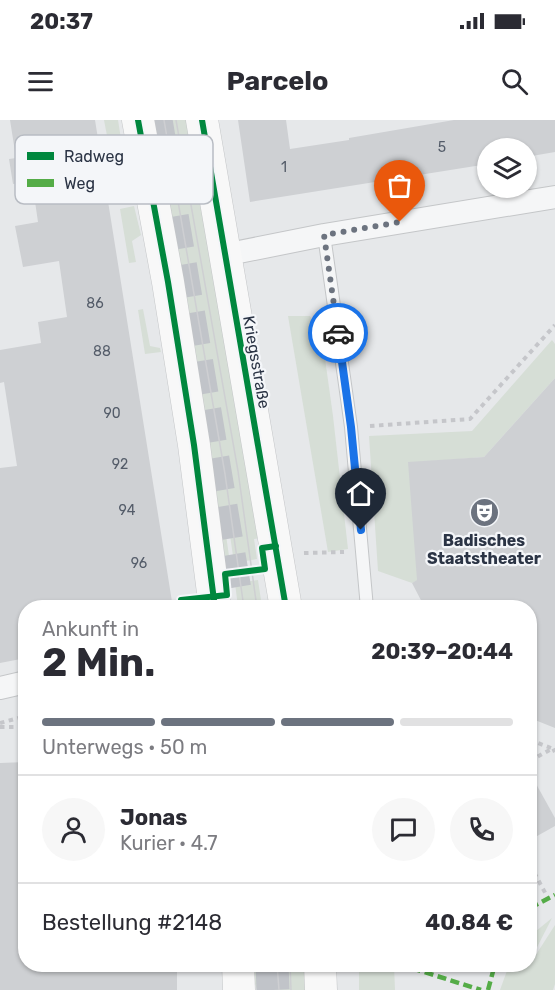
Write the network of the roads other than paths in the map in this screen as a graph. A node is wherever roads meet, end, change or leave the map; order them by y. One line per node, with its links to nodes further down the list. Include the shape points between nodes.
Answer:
1 (138, 120): 3 (main road)
2 (202, 120): 4 (main road, Kriegsstraße)
3 (141, 135)
4 (204, 135)
5 (213, 188): 9 (main road, Kriegsstraße)
6 (555, 197): 8 (street)
7 (154, 204): 10 (main road, via 194,445)
8 (324, 235): 9 (street); 12 (lane, via 351,427)
9 (224, 255): 11 (main road, Kriegsstraße)
10 (214, 600)
11 (285, 600)
12 (366, 600)
13 (18, 684): 14 (street)
14 (0, 688)
15 (238, 972): 17 (main road)
16 (320, 972): 18 (main road)
17 (238, 990)
18 (321, 990)

